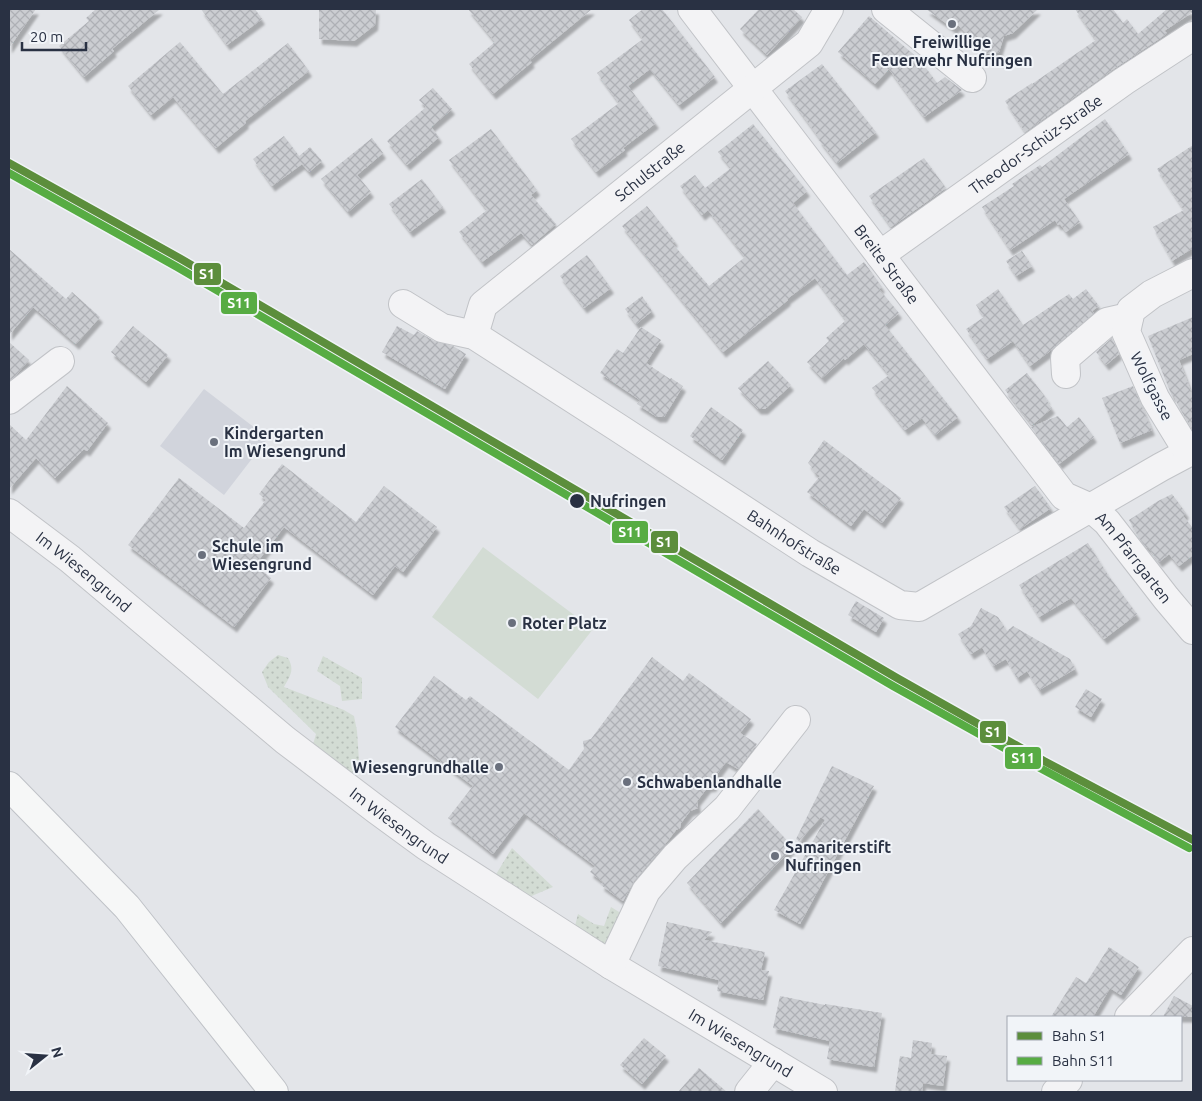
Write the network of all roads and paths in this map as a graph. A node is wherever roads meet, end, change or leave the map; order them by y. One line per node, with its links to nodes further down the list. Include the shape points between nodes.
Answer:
1 (692, 9): 6 (street, Breite Straße)
2 (829, 9): 6 (street, Schulstraße, via 809,43)
3 (886, 9): 5 (street)
4 (1193, 36): 7 (street, Theodor-Schüz-Straße, via 1124,81)
5 (972, 78)
6 (752, 87): 7 (street, Breite Straße); 11 (street, Schulstraße, via 483,304)
7 (880, 255): 16 (street, Breite Straße, via 1064,496)
8 (1193, 273): 10 (street, via 1152,294 1131,310)
9 (403, 304): 11 (street, Bahnhofstraße, via 442,328)
10 (1130, 317): 13 (street, via 1107,322 1065,358); 15 (street, Wolfgasse, via 1126,332 1155,398)
11 (474, 335): 16 (street, Bahnhofstraße, via 810,553 900,605 918,608)
12 (60, 361): 14 (street)
13 (1066, 374)
14 (9, 400)
15 (1191, 451): 16 (street, Bahnhofstraße)
16 (1091, 508): 18 (street, Am Pfarrgarten, via 1107,522)
17 (9, 513): 22 (street, Im Wiesengrund, via 70,559 285,740 377,810 438,854)
18 (1193, 630)
19 (796, 720): 22 (street, via 728,808 675,857 646,892)
20 (9, 786): 26 (main road, via 127,907)
21 (1193, 951): 23 (street)
22 (611, 965): 24 (street, Im Wiesengrund)
23 (1130, 1016)
24 (773, 1062): 27 (street); 28 (street, Im Wiesengrund)
25 (1067, 1081): 29 (street)
26 (274, 1092)
27 (749, 1092)
28 (824, 1092)
29 (1056, 1092)

